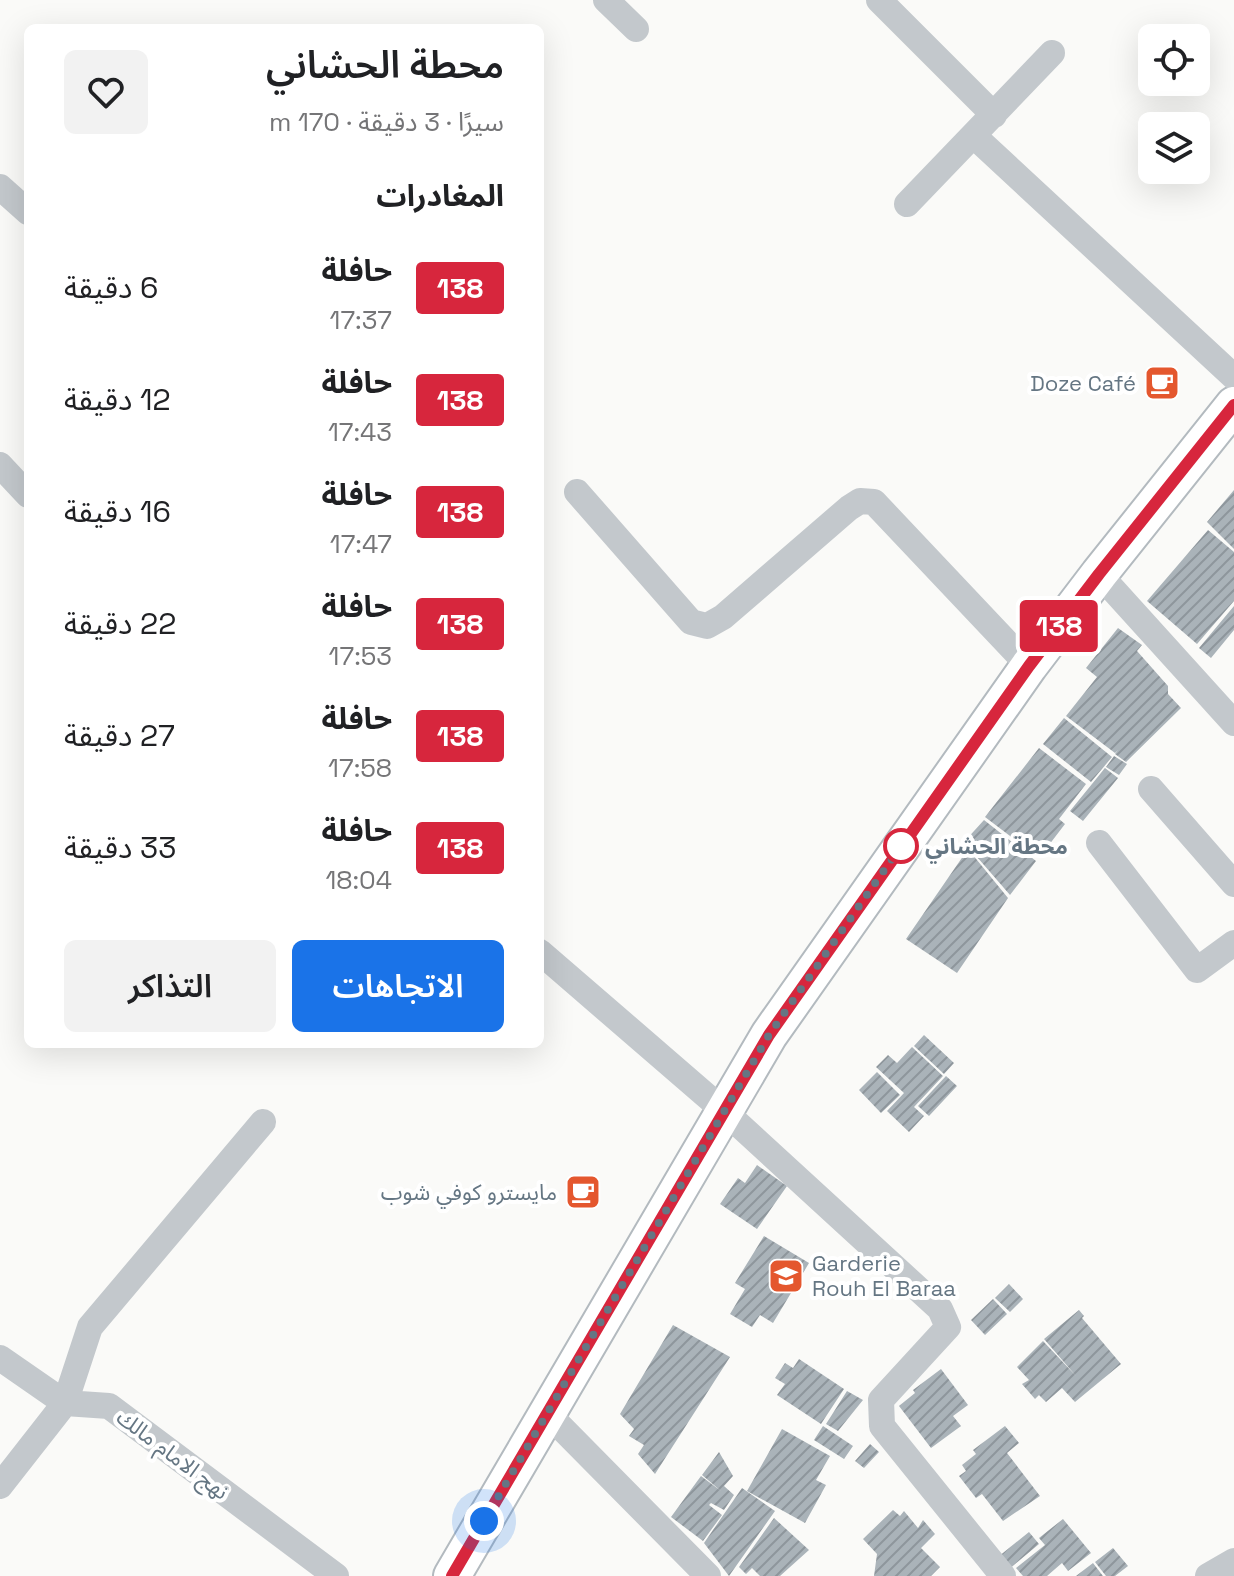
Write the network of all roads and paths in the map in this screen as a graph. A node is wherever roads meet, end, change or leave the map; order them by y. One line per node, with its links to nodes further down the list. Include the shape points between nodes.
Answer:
1 (606, 0): 3 (street)
2 (879, 0): 5 (street)
3 (636, 29)
4 (1052, 53): 5 (street)
5 (994, 115): 6 (street)
6 (974, 136): 8 (street); 10 (street)
7 (0, 187): 9 (street)
8 (907, 204)
9 (24, 208)
10 (1234, 377)
11 (1234, 405): 15 (main road)
12 (0, 465): 13 (street)
13 (24, 491)
14 (577, 492): 16 (street, via 691,622 707,626 849,508 860,501 874,502)
15 (1099, 574): 16 (main road); 17 (street)
16 (1029, 666): 23 (main road, via 829,947)
17 (1234, 723)
18 (1151, 789): 20 (street)
19 (1099, 843): 21 (street, via 1197,970)
20 (1234, 884)
21 (1234, 943)
22 (544, 955): 23 (street)
23 (724, 1111): 27 (main road); 33 (street, via 940,1309 948,1327 881,1400 882,1426)
24 (263, 1122): 26 (street, via 90,1327)
25 (0, 1358): 26 (street)
26 (65, 1403): 28 (street); 30 (street, نهج الامام مالك, via 109,1406)
27 (546, 1412): 31 (main road); 32 (street)
28 (0, 1486)
29 (1234, 1561): 34 (street)
30 (336, 1576)
31 (452, 1576)
32 (708, 1576)
33 (1003, 1576)
34 (1208, 1576)

